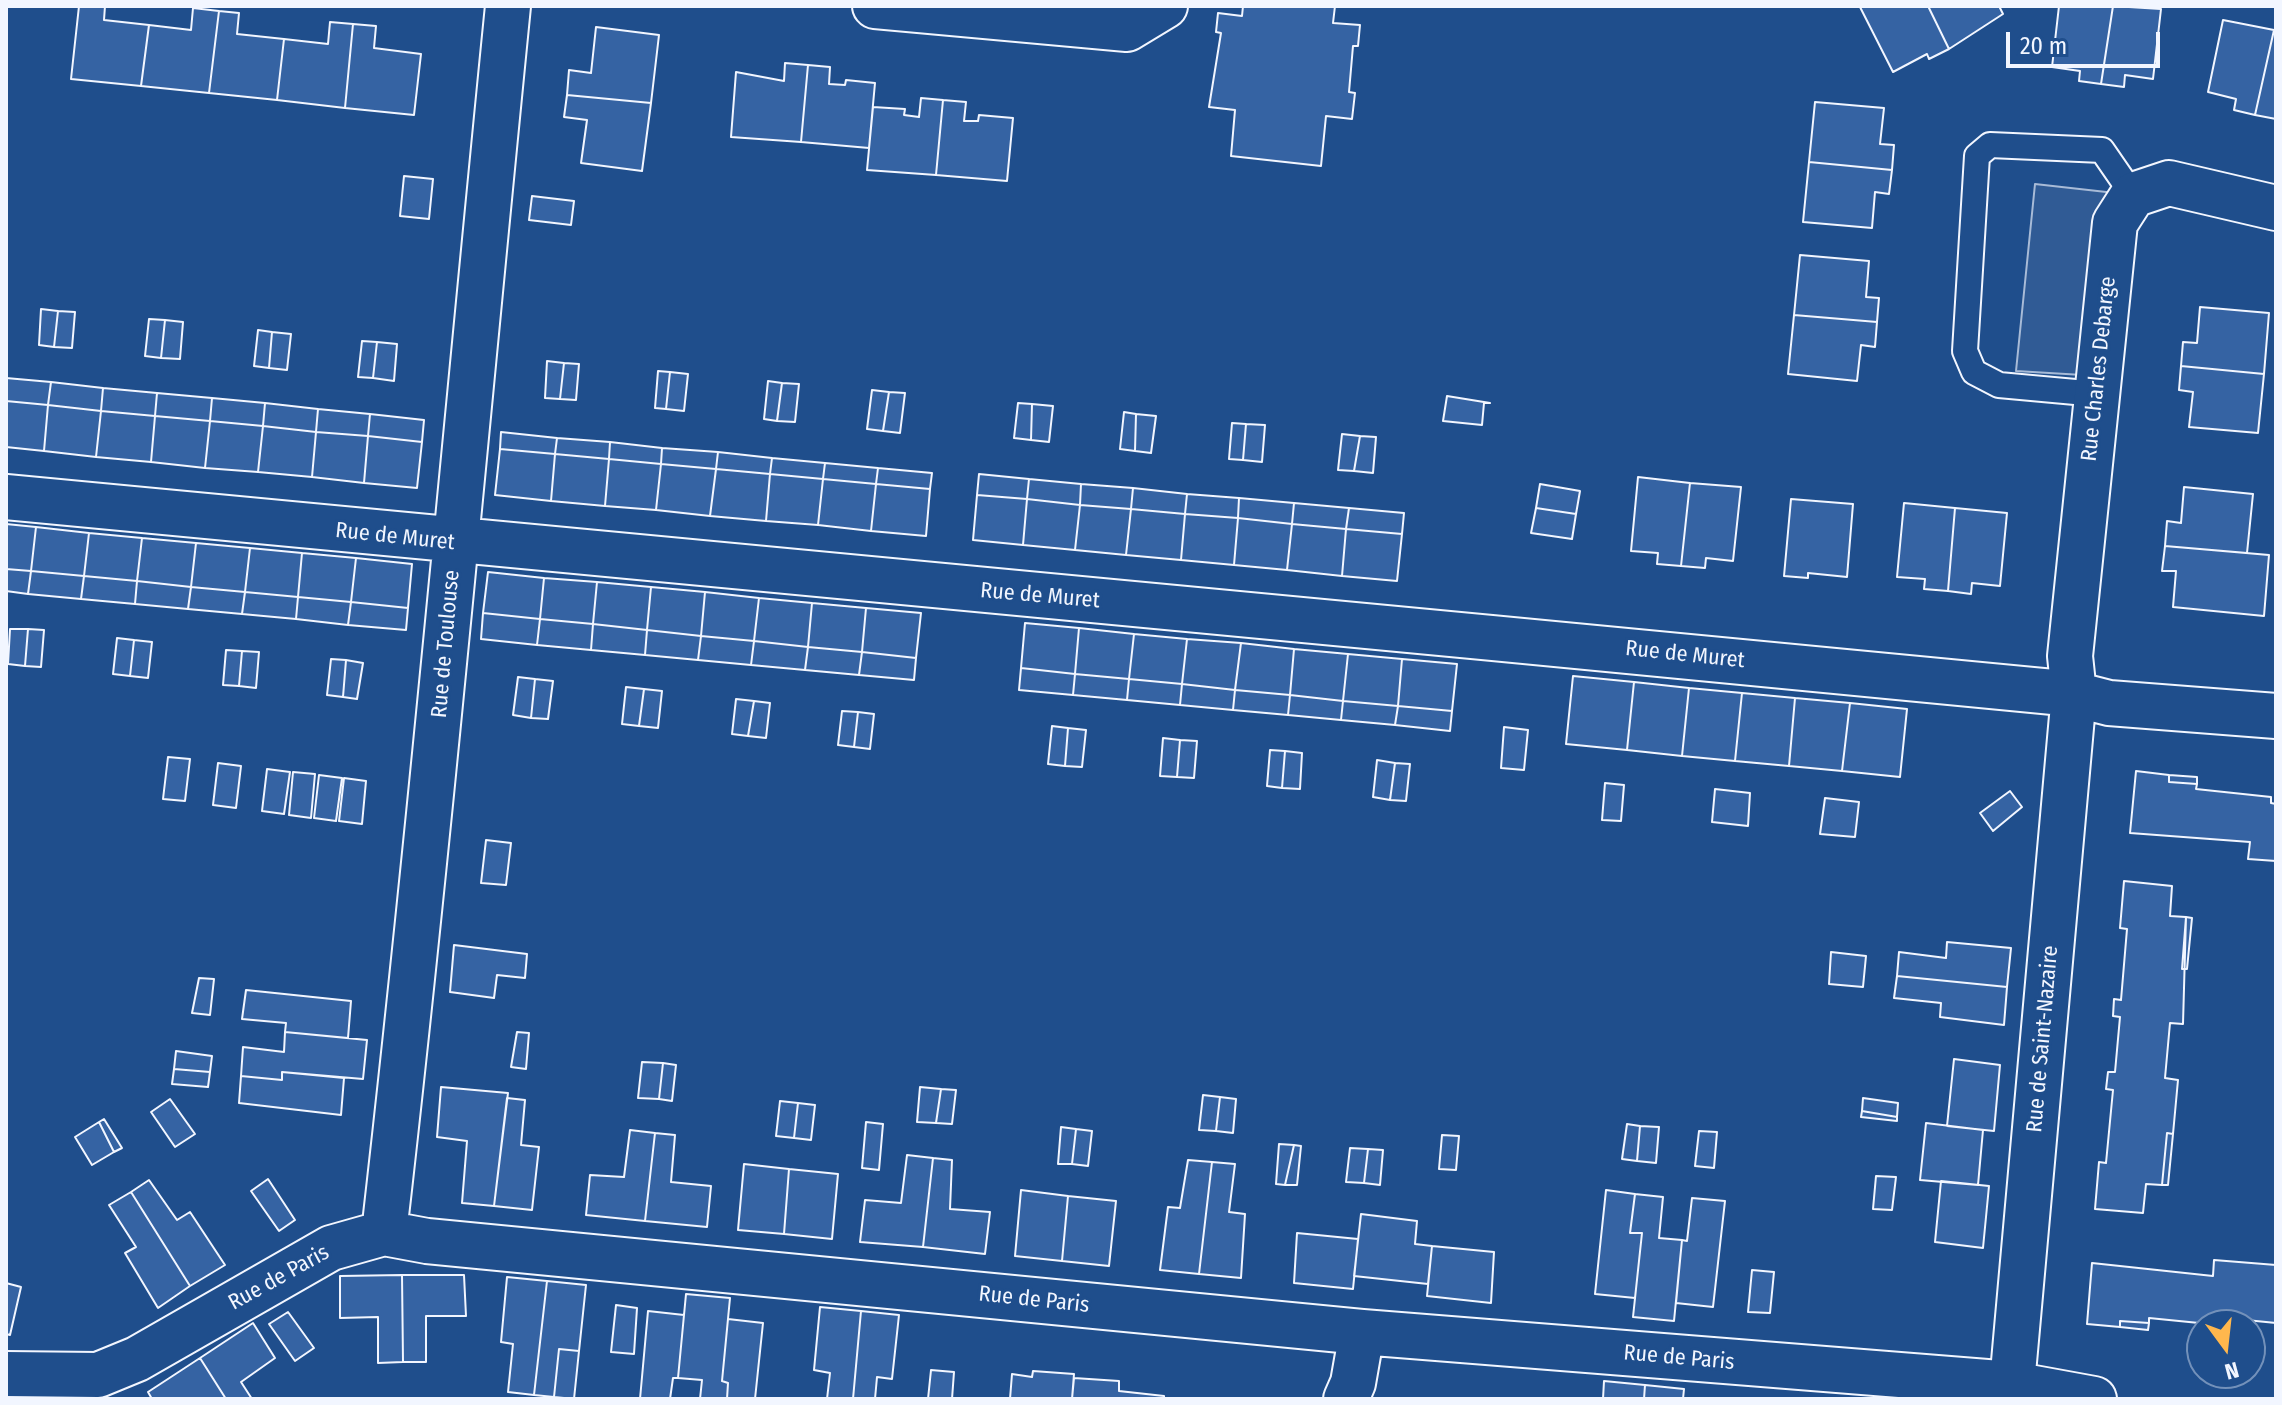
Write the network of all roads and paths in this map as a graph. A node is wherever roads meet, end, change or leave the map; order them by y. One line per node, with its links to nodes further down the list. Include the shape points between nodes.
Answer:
1 (508, 6): 8 (street, Rue de Toulouse)
2 (875, 6): 3 (street, via 1127,29)
3 (1165, 6)
4 (2133, 195): 5 (street, via 2169,183); 6 (street, Rue Charles Debarge, via 2115,223); 6 (lane, via 2102,150 1990,145 1977,156 1965,351 1974,372 1999,385)
5 (2276, 208)
6 (2097, 394): 9 (street, Rue Charles Debarge, via 2070,656)
7 (6, 497): 8 (street, Rue de Muret)
8 (454, 543): 9 (street, Rue de Muret); 11 (street, Rue de Toulouse, via 423,892)
9 (2074, 694): 10 (street, Rue de Muret, via 2109,703); 14 (street, Rue de Saint-Nazaire)
10 (2276, 716)
11 (384, 1233): 12 (street, Rue de Paris); 13 (street, Rue de Paris, via 331,1248 137,1359 98,1375)
12 (1362, 1332): 14 (street, Rue de Paris); 15 (street)
13 (6, 1374)
14 (2012, 1384): 16 (street, Rue de Paris)
15 (1346, 1399)
16 (2094, 1399)

